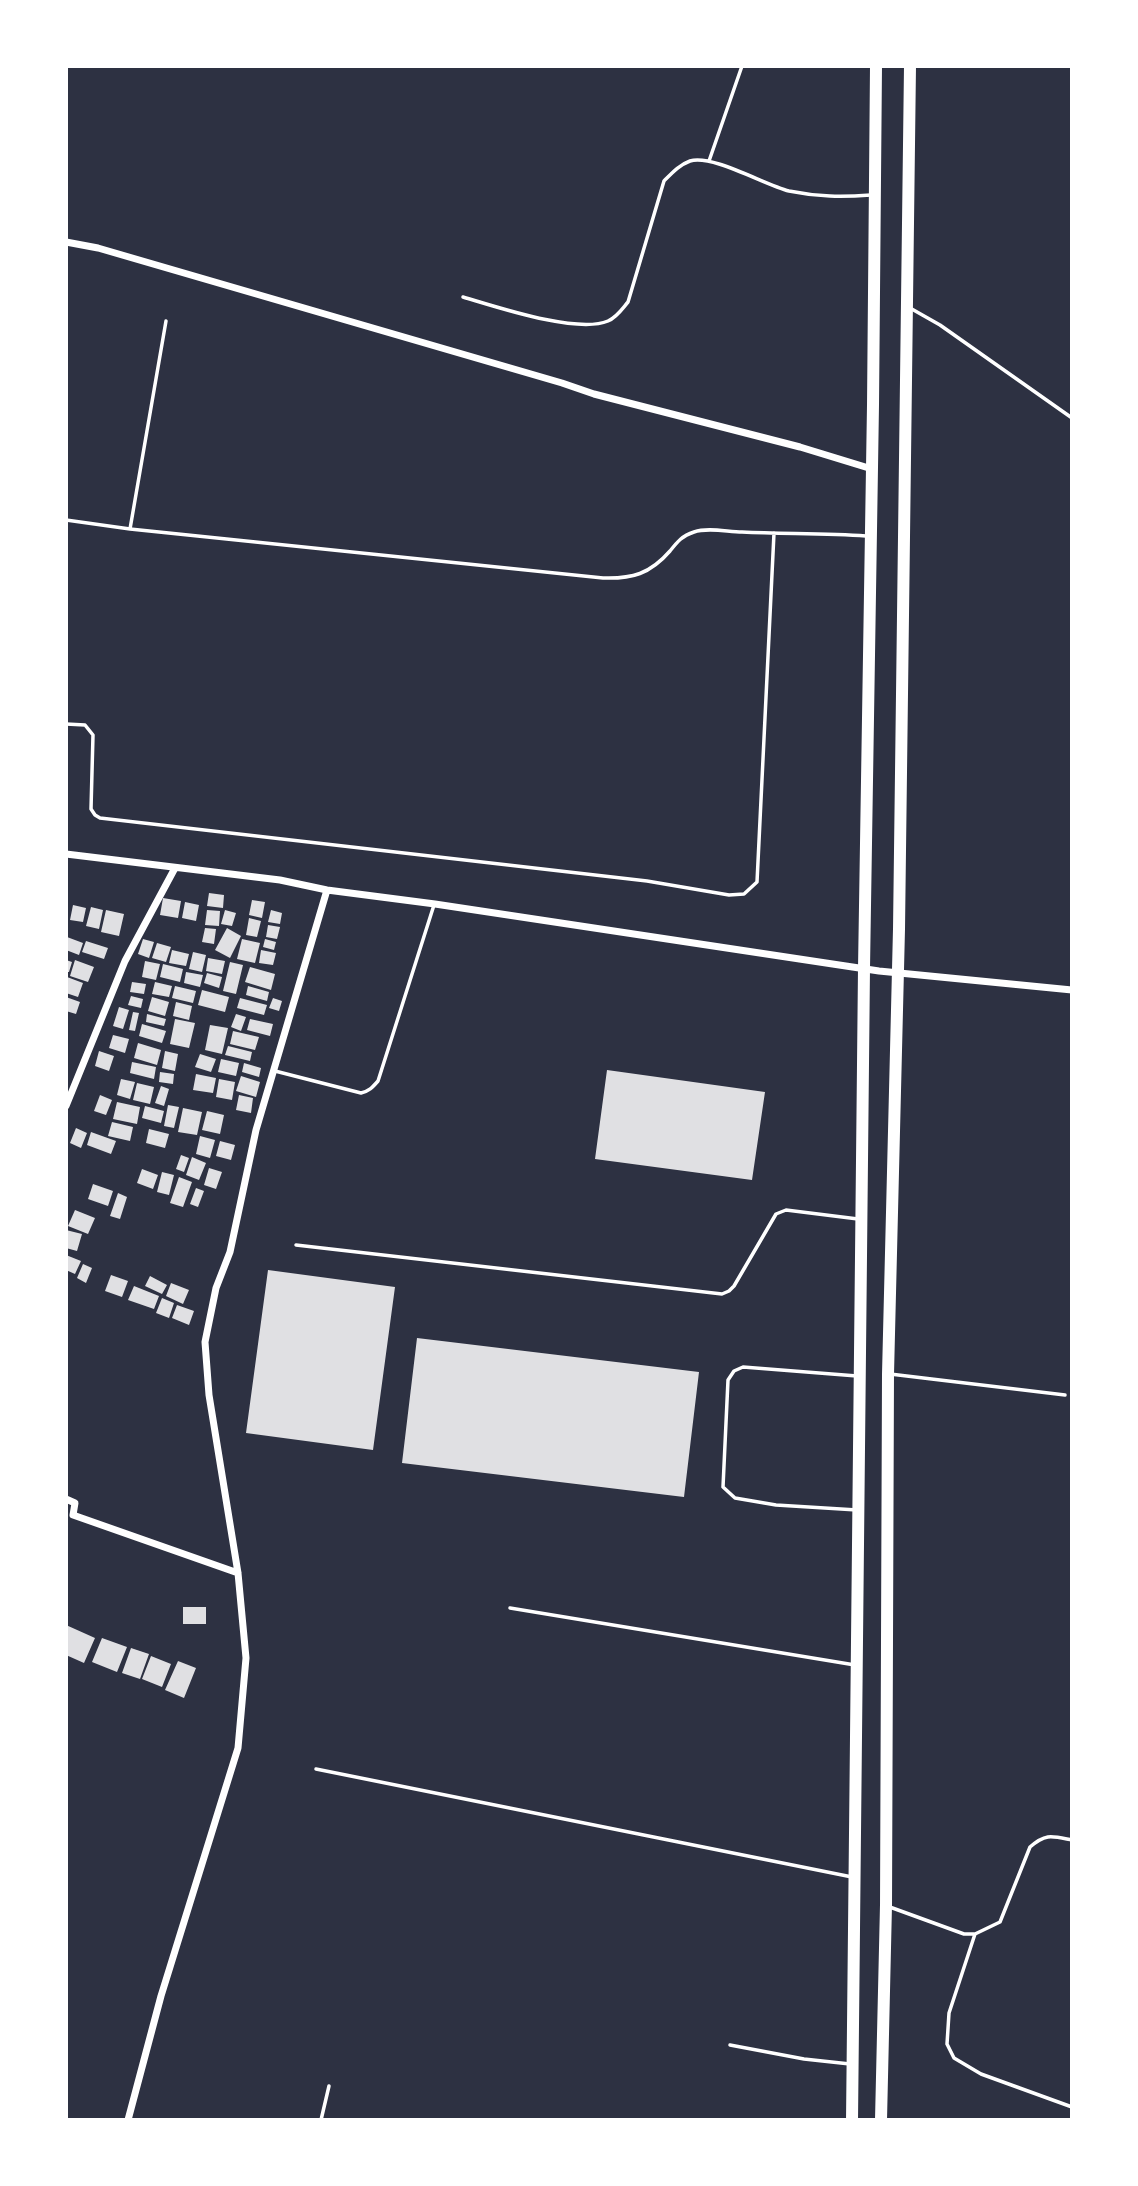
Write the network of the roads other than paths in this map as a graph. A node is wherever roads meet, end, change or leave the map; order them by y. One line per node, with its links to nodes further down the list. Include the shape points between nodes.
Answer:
1 (742, 66): 4 (lane)
2 (876, 66): 5 (highway)
3 (910, 66): 8 (highway)
4 (709, 161): 5 (lane, via 787,191 831,198); 7 (lane, via 692,160 664,181 628,302 610,320 580,325)
5 (875, 195): 11 (highway)
6 (66, 242): 11 (street)
7 (463, 298)
8 (908, 307): 10 (lane); 22 (highway)
9 (166, 321): 13 (lane)
10 (1072, 418)
11 (872, 469): 15 (highway)
12 (66, 520): 13 (lane)
13 (130, 529): 14 (lane, via 626,579 652,568 680,537 698,530)
14 (774, 533): 15 (lane); 16 (lane, via 757,882 744,894 100,818 91,809 93,735 85,725)
15 (870, 537): 21 (highway)
16 (66, 724)
17 (66, 854): 18 (street)
18 (176, 868): 19 (street); 25 (street, via 125,961)
19 (327, 890): 20 (street); 24 (street)
20 (435, 904): 21 (street); 24 (lane, via 374,1086 361,1093)
21 (864, 968): 22 (street); 26 (highway)
22 (897, 973): 23 (street); 28 (highway)
23 (1072, 990)
24 (275, 1071): 33 (street, via 205,1342 209,1395)
25 (66, 1107)
26 (862, 1219): 27 (lane, via 786,1210 776,1214 734,1286 722,1294); 29 (highway)
27 (296, 1245)
28 (888, 1374): 30 (lane); 39 (highway)
29 (860, 1376): 32 (highway); 32 (lane, via 743,1367 734,1371 728,1380 723,1486 735,1498)
30 (1065, 1395)
31 (66, 1499): 33 (street, via 75,1503 73,1515)
32 (859, 1510): 35 (highway)
33 (238, 1573): 45 (street, via 246,1658 238,1748)
34 (510, 1608): 35 (lane)
35 (858, 1666): 38 (highway)
36 (316, 1769): 38 (lane)
37 (1072, 1840): 40 (lane, via 1049,1836 1030,1847 1000,1922)
38 (855, 1877): 42 (highway)
39 (886, 1905): 40 (lane); 48 (highway)
40 (975, 1934): 44 (lane, via 949,2014 947,2044 954,2058 981,2074)
41 (730, 2045): 42 (lane)
42 (852, 2065): 47 (highway)
43 (329, 2086): 46 (lane)
44 (1072, 2107)
45 (128, 2119)
46 (321, 2119)
47 (852, 2119)
48 (881, 2119)

